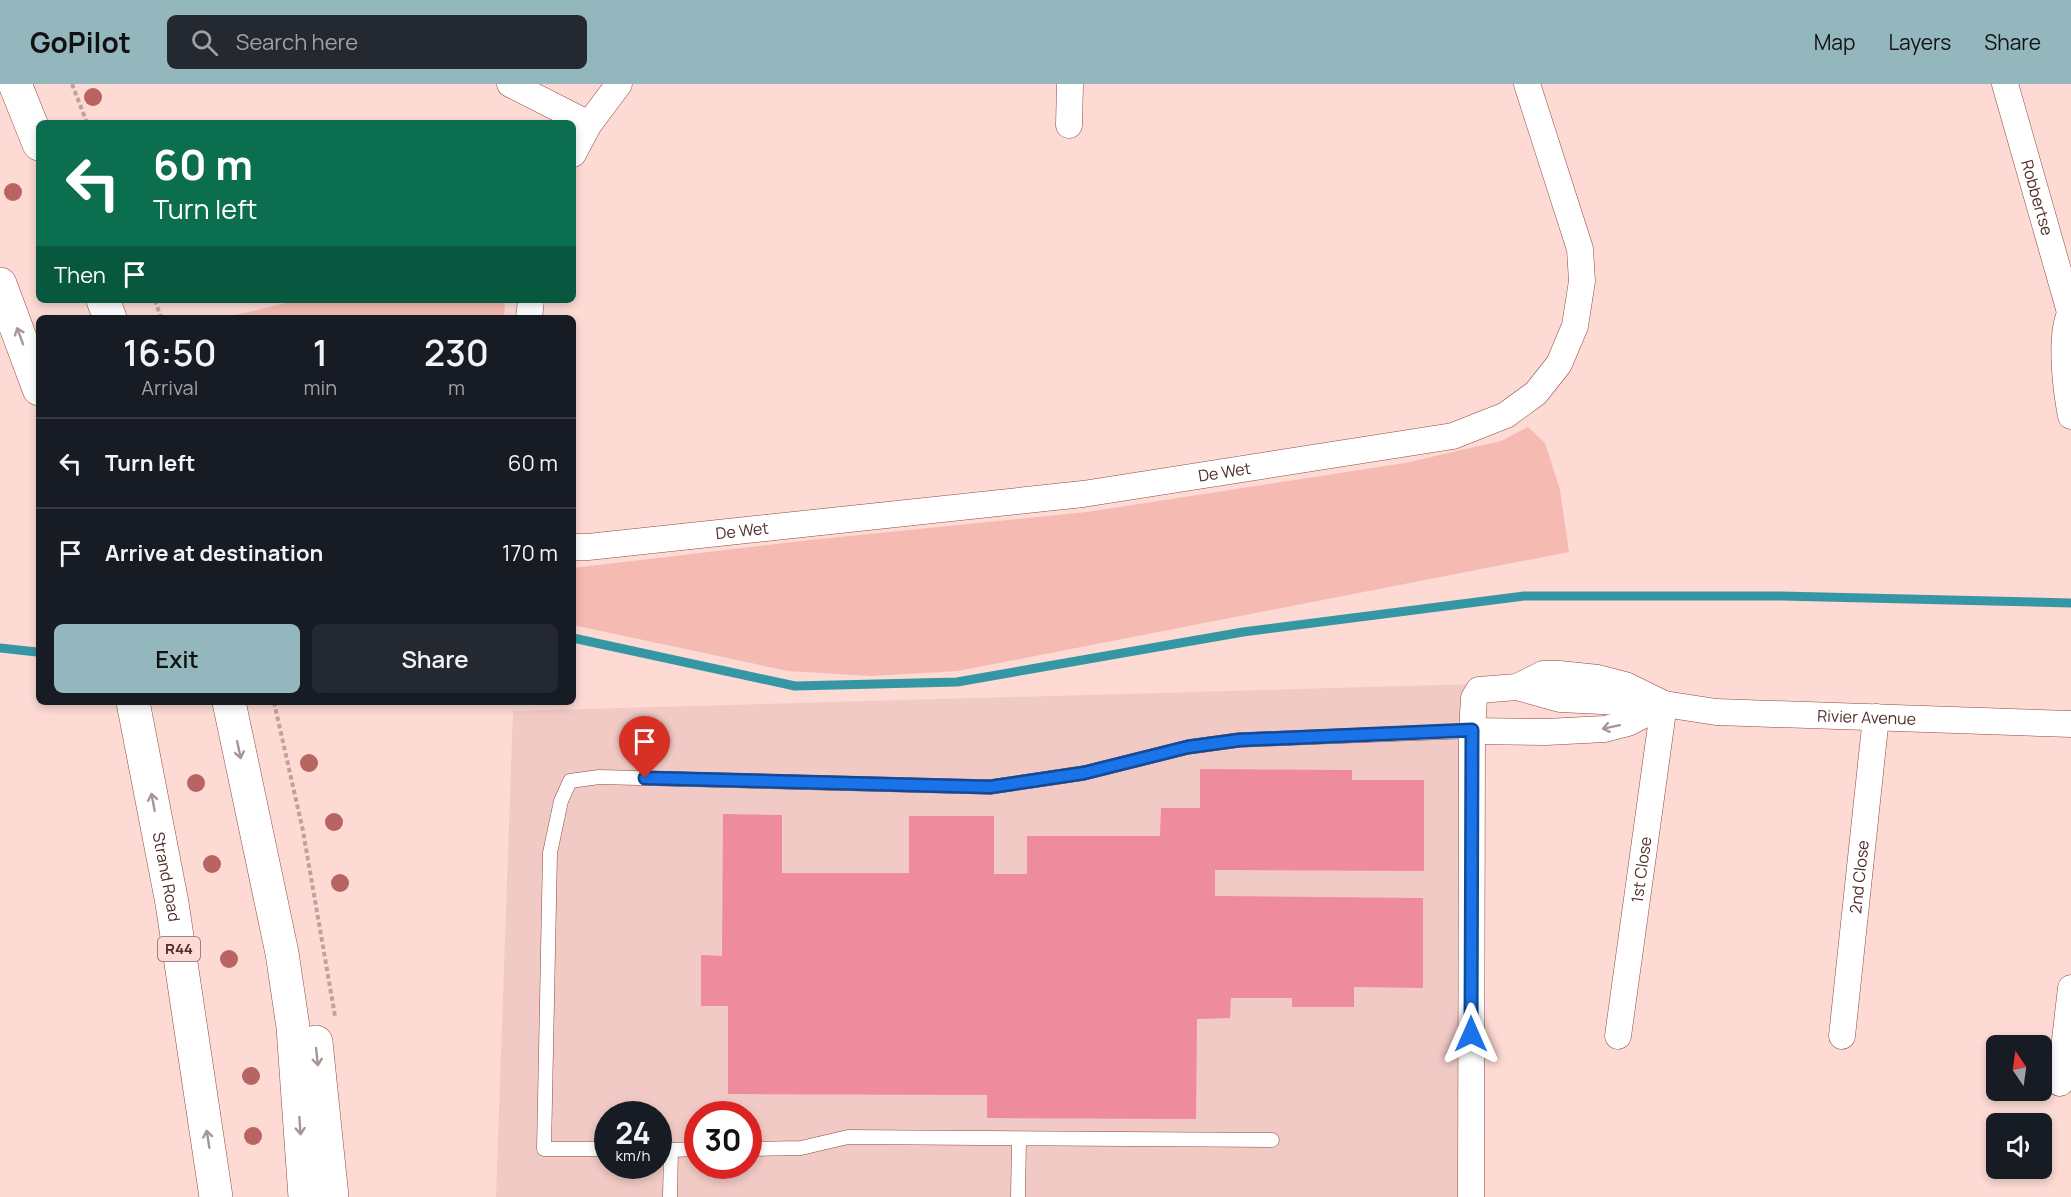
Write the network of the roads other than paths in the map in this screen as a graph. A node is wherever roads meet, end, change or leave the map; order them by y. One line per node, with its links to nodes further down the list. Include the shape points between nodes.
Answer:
1 (15, 84): 9 (main road)
2 (510, 84): 7 (street)
3 (619, 84): 7 (street)
4 (1070, 84): 8 (street)
5 (1527, 84): 15 (street, De Wet, via 1580,249 1582,281 1575,326 1559,364 1536,393 1506,415 1453,436 1083,494)
6 (2006, 84): 12 (street, Robbertse)
7 (589, 124): 10 (street)
8 (1069, 125)
9 (36, 136)
10 (576, 148)
11 (0, 284): 13 (main road, one-way to 11)
12 (2071, 312): 14 (street, Robbertse, via 2064,362)
13 (36, 381)
14 (2071, 416)
15 (576, 547)
16 (1664, 704): 19 (street, Rivier Avenue, via 1716,712); 21 (street, one-way to 21, via 1628,723 1605,729); 21 (street, Rivier Avenue, via 1625,685 1598,678 1543,674 1517,687 1479,690 1474,699); 24 (street, 1st Close)
17 (134, 705): 32 (main road, Strand Road / R44, one-way to 17, via 172,903)
18 (230, 705): 22 (main road, one-way to 22)
19 (1876, 717): 20 (street, Rivier Avenue); 25 (street, 2nd Close)
20 (2071, 724)
21 (1472, 730): 29 (lane, via 1239,740 1188,747 1084,773 990,787 599,777 570,782 561,801 550,853 544,1149); 37 (street)
22 (250, 799): 33 (main road, one-way to 33, via 293,1027); 34 (main road, one-way to 34, via 267,836 293,919 311,999)
23 (2071, 988): 26 (street)
24 (1618, 1035)
25 (1842, 1036)
26 (2060, 1083)
27 (1019, 1139): 28 (lane); 30 (lane, via 848,1137 801,1148); 36 (lane)
28 (1272, 1140)
29 (594, 1149)
30 (762, 1149)
31 (668, 1179): 35 (lane)
32 (216, 1197)
33 (305, 1197)
34 (332, 1197)
35 (670, 1197)
36 (1018, 1197)
37 (1471, 1197)

